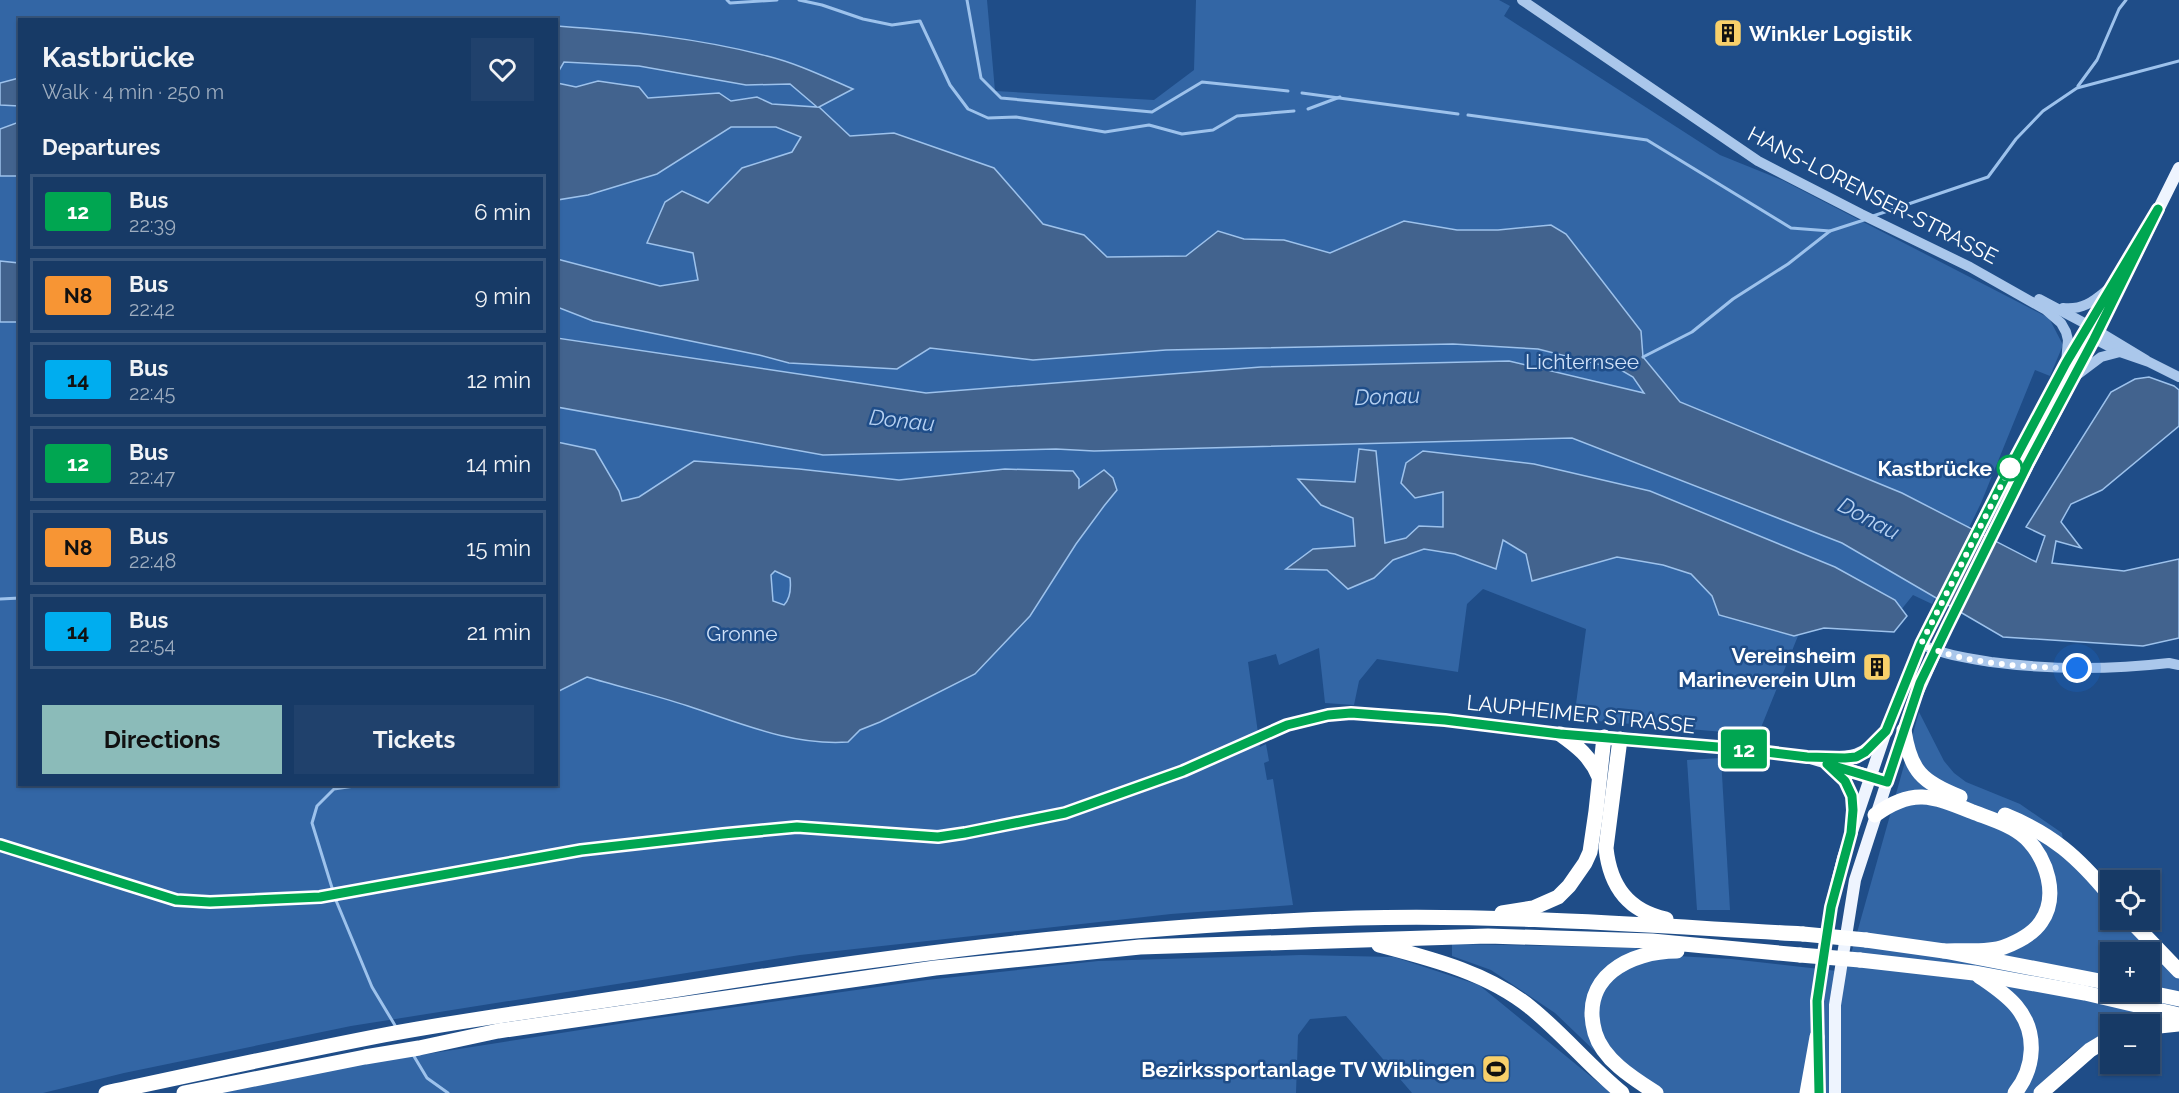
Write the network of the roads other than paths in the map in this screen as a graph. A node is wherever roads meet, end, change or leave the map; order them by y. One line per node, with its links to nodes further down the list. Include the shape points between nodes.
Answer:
1 (1522, 0): 4 (street, HANS-LORENSER-STRASSE, via 1758,161)
2 (2179, 168): 3 (main road)
3 (2158, 209): 5 (main road); 7 (main road)
4 (1998, 281): 6 (street, HANS-LORENSER-STRASSE); 10 (street, HANS-LORENSER-STRASSE, via 2061,323 2068,340)
5 (2112, 285): 6 (street, via 2086,306); 7 (main road)
6 (2056, 307): 7 (street, HANS-LORENSER-STRASSE)
7 (2091, 332): 8 (street); 9 (street); 10 (main road); 12 (main road)
8 (2120, 352): 9 (street); 12 (street, via 2101,357)
9 (2146, 360): 11 (street)
10 (2066, 363): 13 (main road)
11 (2179, 377)
12 (2073, 380): 14 (main road)
13 (1921, 644): 14 (street); 17 (main road)
14 (1936, 651): 15 (street, via 2039,668); 16 (main road)
15 (2179, 665)
16 (1907, 722): 25 (main road); 29 (highway, via 1911,759 1925,779 1941,790 2032,826 2063,847)
17 (1886, 731): 21 (main road, via 1856,757); 23 (main road)
18 (1560, 734): 19 (street, LAUPHEIMER STRASSE); 24 (highway, via 1586,754); 28 (street, LAUPHEIMER STRASSE, via 1466,722 1328,715 1305,719 1183,771 1065,813 965,833 938,837 797,827 723,834 581,850 326,897 176,900)
19 (1604, 737): 20 (main road, LAUPHEIMER STRASSE); 24 (highway)
20 (1620, 739): 21 (main road, LAUPHEIMER STRASSE); 31 (highway, via 1606,848 1614,882 1636,907 1649,915 1686,921)
21 (1807, 757): 22 (main road, LAUPHEIMER STRASSE)
22 (1827, 764): 23 (main road, LAUPHEIMER STRASSE); 27 (main road, via 1851,790)
23 (1870, 776): 25 (main road, LAUPHEIMER STRASSE); 27 (main road)
24 (1600, 778): 30 (highway, via 1590,852 1569,886 1558,897 1539,906)
25 (1887, 782): 26 (main road)
26 (1875, 815): 35 (highway, via 1904,798 1929,797 2013,828 2040,855 2050,889 2041,922 2029,934 2001,948); 52 (main road, via 1855,880 1835,1005)
27 (1851, 833): 44 (main road, via 1831,907 1817,1001)
28 (0, 844)
29 (2100, 885)
30 (1469, 919): 31 (highway); 46 (highway, via 1265,922 975,947 788,971 388,1035)
31 (1701, 928): 35 (highway, bridge, via 1803,934)
32 (2140, 930): 36 (highway)
33 (1362, 940): 34 (highway, via 1498,936); 47 (highway, via 1140,947 993,961 498,1031); 48 (highway, via 1479,976 1513,995 1552,1026)
34 (1722, 946): 37 (highway, bridge); 49 (highway, via 1633,957 1608,974 1597,991 1592,1009 1596,1034 1608,1055)
35 (1944, 951): 38 (highway)
36 (2179, 971)
37 (1974, 973): 41 (highway); 53 (highway, via 2016,1006 2027,1025 2031,1062)
38 (2100, 981)
39 (2160, 995): 40 (highway)
40 (2179, 999)
41 (2179, 1015)
42 (2179, 1024): 43 (highway)
43 (2160, 1026)
44 (1817, 1037): 50 (highway); 51 (main road)
45 (2100, 1044): 54 (highway)
46 (106, 1093)
47 (184, 1093)
48 (1622, 1093)
49 (1656, 1093)
50 (1807, 1093)
51 (1819, 1093)
52 (1835, 1093)
53 (2015, 1093)
54 (2042, 1093)

